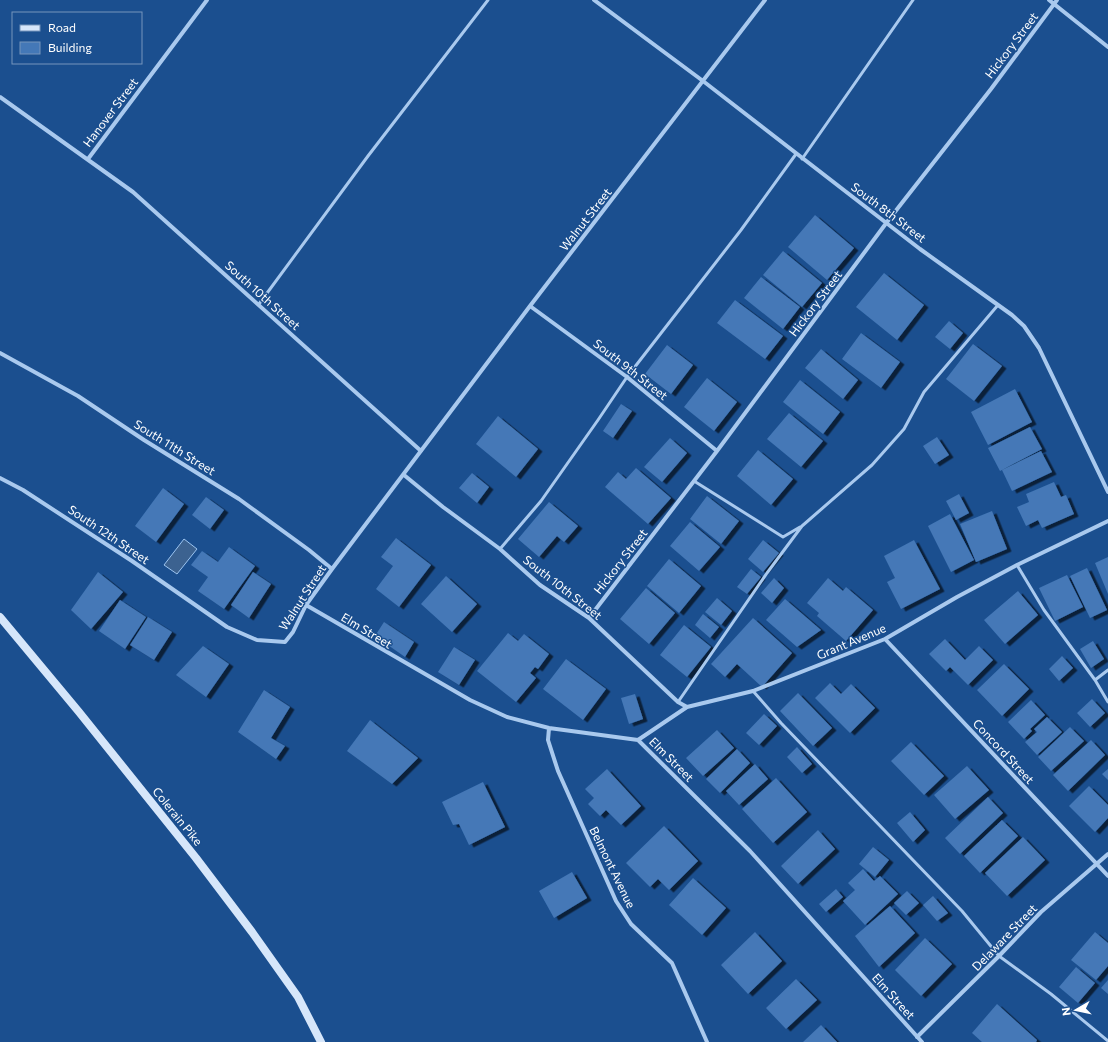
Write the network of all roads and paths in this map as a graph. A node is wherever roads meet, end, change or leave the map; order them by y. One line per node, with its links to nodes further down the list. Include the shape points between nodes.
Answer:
1 (207, 0): 12 (street, Hanover Street)
2 (488, 0): 15 (lane)
3 (594, 0): 9 (street, South 8th Street)
4 (765, 0): 9 (street, Walnut Street)
5 (913, 0): 13 (lane)
6 (1050, 0): 7 (street)
7 (1056, 2): 8 (street); 14 (street, Hickory Street)
8 (1108, 47)
9 (703, 81): 11 (street, South 8th Street); 17 (street, Walnut Street)
10 (0, 97): 12 (street, South 10th Street)
11 (796, 154): 13 (street, South 8th Street); 19 (lane, via 741,230)
12 (88, 159): 15 (street, South 10th Street, via 133,192)
13 (802, 159): 14 (street, South 8th Street)
14 (887, 222): 16 (street, South 8th Street); 21 (street, Hickory Street)
15 (259, 304): 20 (street, South 10th Street)
16 (998, 305): 25 (street, South 8th Street, via 1024,326 1039,348); 27 (lane, via 924,392 904,429 872,465)
17 (530, 306): 19 (street, South 9th Street); 20 (street, Walnut Street)
18 (0, 353): 30 (street, South 11th Street, via 78,396 239,498)
19 (627, 377): 21 (street, South 9th Street); 28 (lane, via 541,501)
20 (421, 451): 22 (street, Walnut Street)
21 (717, 451): 24 (street, Hickory Street)
22 (404, 475): 28 (street, South 10th Street); 30 (street, Walnut Street)
23 (0, 478): 32 (street, South 12th Street, via 23,490 132,561)
24 (694, 482): 27 (lane, via 783,536); 34 (street, Hickory Street)
25 (1108, 492)
26 (1108, 520): 29 (street, Grant Avenue)
27 (802, 526): 39 (lane)
28 (500, 549): 34 (street, South 10th Street, via 540,585)
29 (1017, 565): 35 (street, Grant Avenue); 37 (lane, via 1044,610)
30 (332, 569): 31 (street, Walnut Street)
31 (306, 605): 32 (street, Walnut Street, via 293,632 284,642 257,640 226,627); 42 (street, Elm Street, via 470,700 508,717)
32 (204, 612)
33 (0, 617): 50 (main road, Colerain Pike, via 210,876 298,997)
34 (589, 618): 39 (street, South 10th Street)
35 (885, 640): 38 (street, Grant Avenue); 45 (street, Concord Street)
36 (1108, 670): 37 (lane)
37 (1095, 680): 40 (lane)
38 (753, 691): 41 (street, Grant Avenue); 47 (lane, via 962,911)
39 (678, 702): 41 (street, South 10th Street)
40 (1108, 702)
41 (687, 707): 43 (street, Grant Avenue)
42 (549, 728): 43 (street, Elm Street); 51 (street, Belmont Avenue, via 548,740 558,771 616,901 631,924 672,963)
43 (638, 740): 48 (street, Elm Street, via 750,851)
44 (1108, 854): 45 (street, Delaware Street)
45 (1097, 864): 46 (street, Concord Street); 47 (street, Delaware Street, via 1041,912)
46 (1108, 876)
47 (999, 956): 48 (street, Delaware Street); 49 (lane, via 1051,994)
48 (917, 1037): 52 (street, Elm Street)
49 (1108, 1041)
50 (321, 1042)
51 (707, 1042)
52 (922, 1042)

